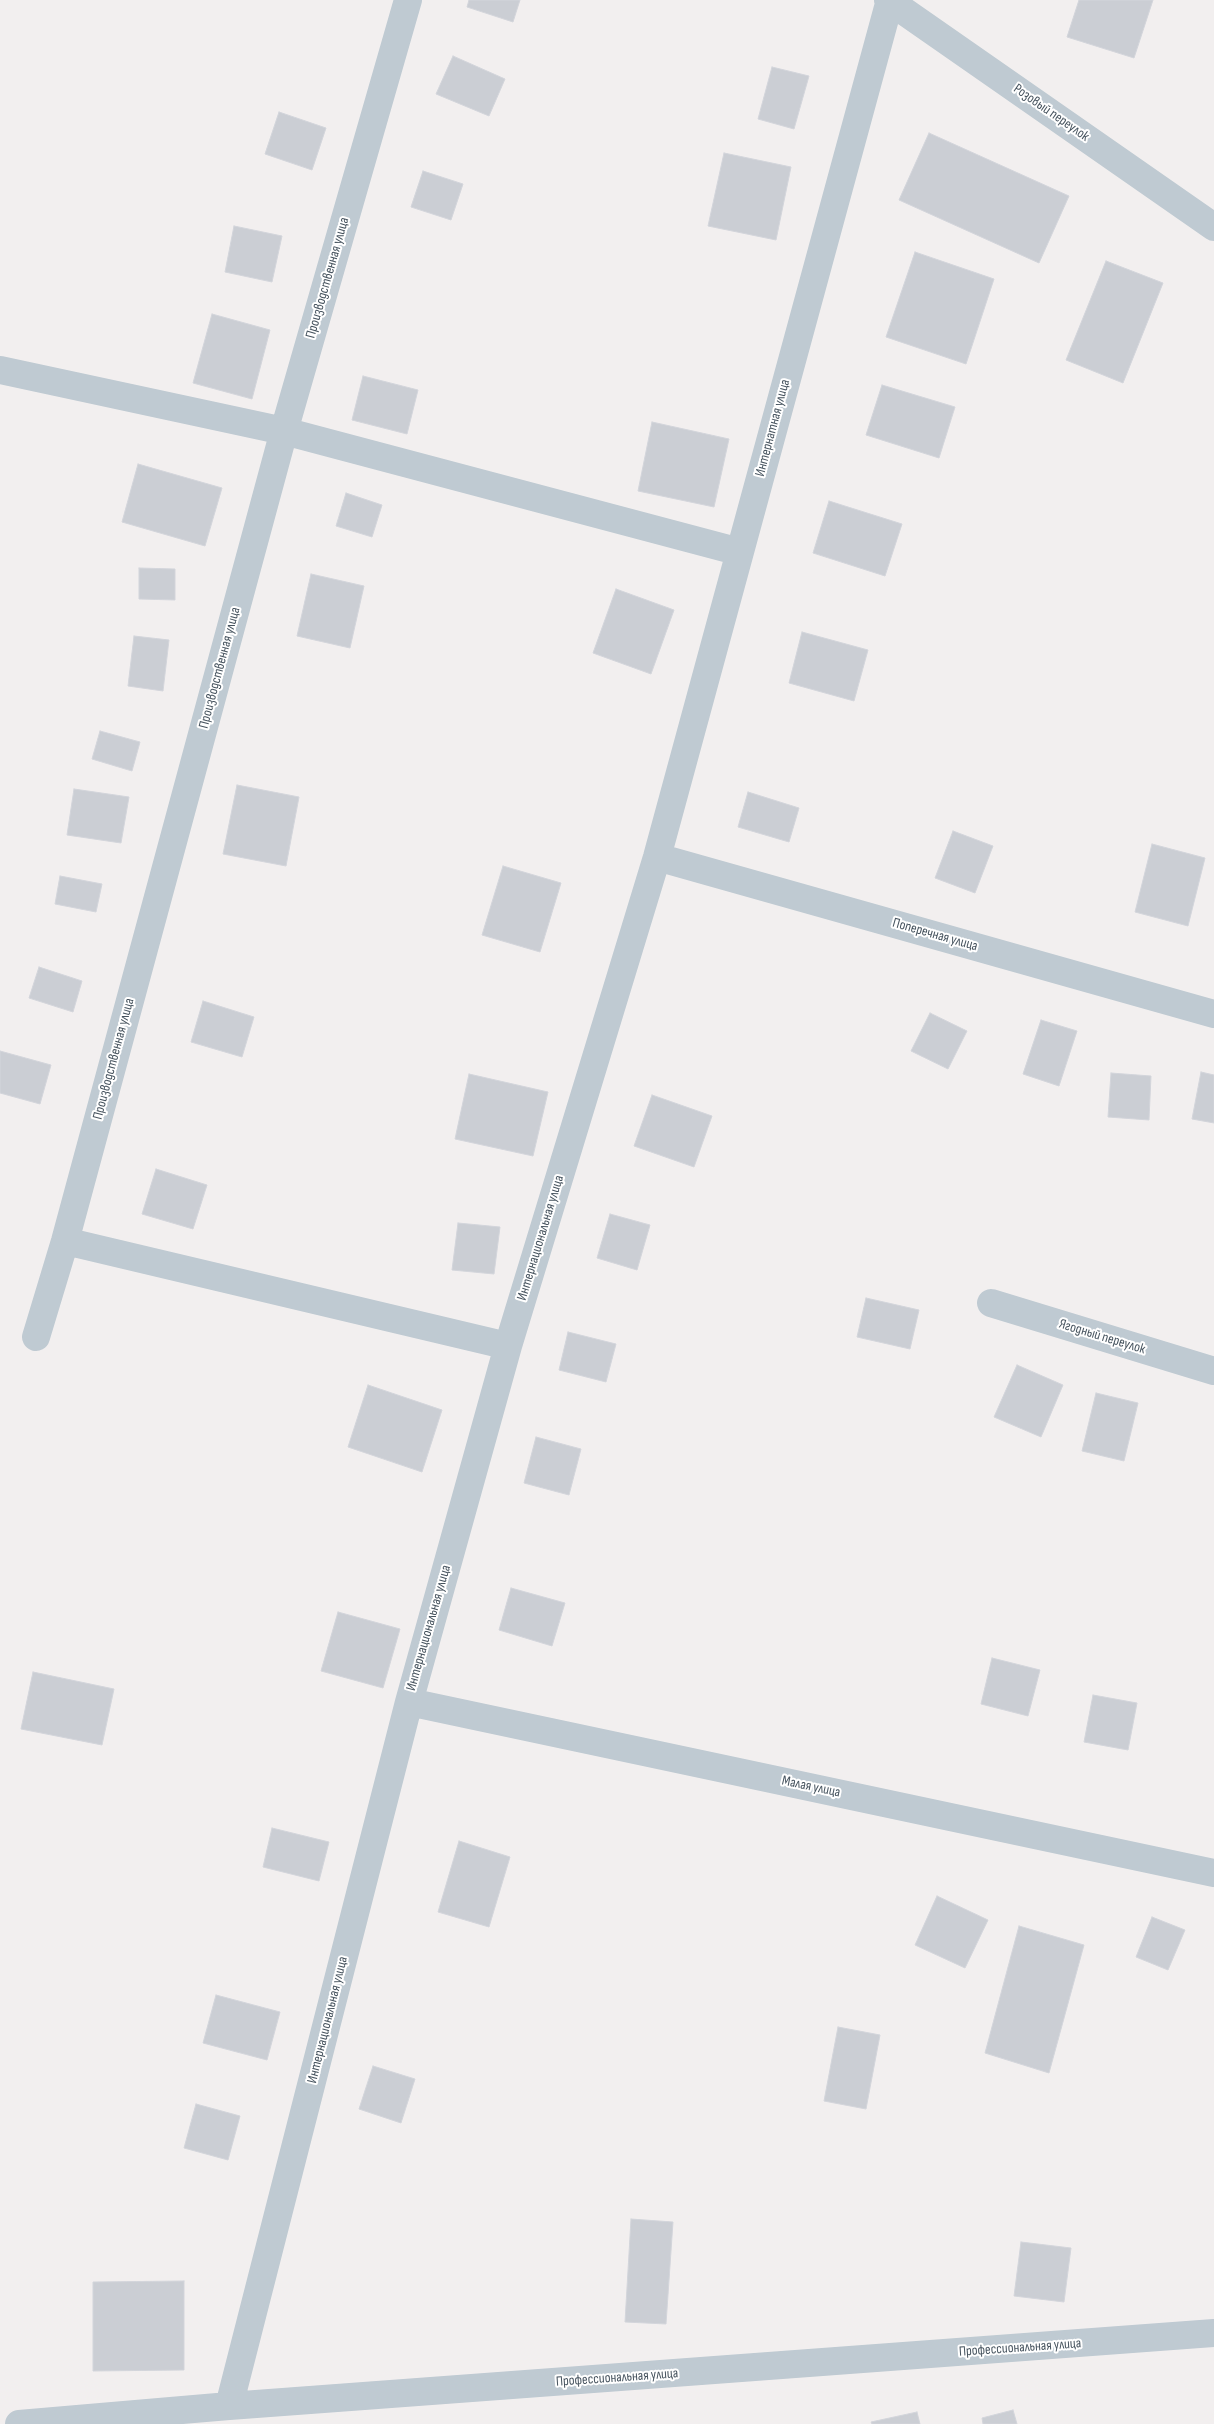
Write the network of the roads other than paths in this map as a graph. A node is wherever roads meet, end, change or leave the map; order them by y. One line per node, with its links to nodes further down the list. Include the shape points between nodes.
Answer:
1 (408, 0): 5 (street, Производственная улица)
2 (889, 0): 3 (street, Розовый переулок); 6 (street, Интернатная улица)
3 (1214, 227)
4 (0, 370): 5 (street)
5 (284, 431): 6 (street); 9 (street, Производственная улица)
6 (740, 552): 7 (street, Интернатная улица)
7 (657, 857): 8 (street, Поперечная улица); 12 (street, Интернациональная улица)
8 (1214, 1014)
9 (65, 1241): 11 (street, Производственная улица); 12 (street)
10 (991, 1303): 13 (street, Ягодный переулок)
11 (36, 1337)
12 (508, 1346): 14 (street, Интернациональная улица)
13 (1214, 1371)
14 (409, 1702): 15 (street, Малая улица); 17 (street, Интернациональная улица)
15 (1214, 1873)
16 (1214, 2334): 17 (street, Профессиональная улица)
17 (229, 2406): 18 (street, Профессиональная улица)
18 (19, 2424)

